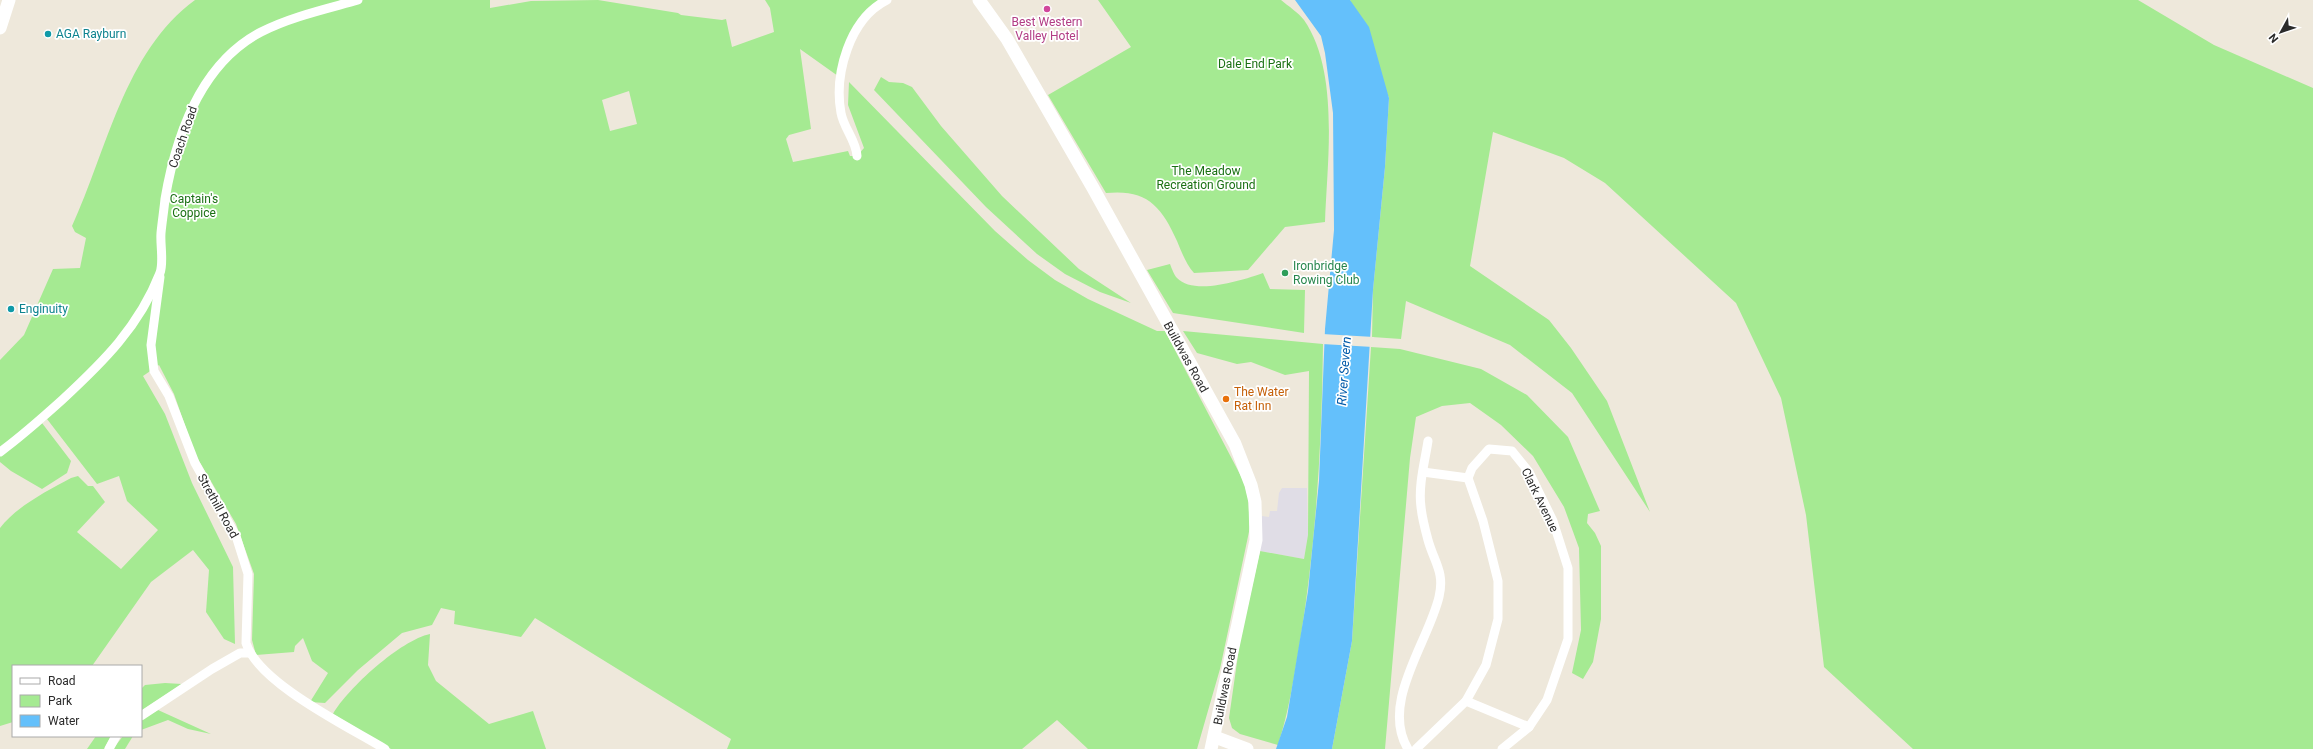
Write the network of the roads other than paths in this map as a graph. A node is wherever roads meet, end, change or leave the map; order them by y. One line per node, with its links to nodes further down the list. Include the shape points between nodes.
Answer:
1 (9, 0): 5 (street)
2 (358, 0): 7 (street, Coach Road, via 262,32 237,47 223,60 207,82 190,112 173,160 161,233)
3 (887, 0): 6 (street, via 874,8 857,29 842,68 841,112 845,126)
4 (979, 0): 17 (street, Buildwas Road, via 1007,39 1150,291 1235,444 1251,485 1255,502 1256,540)
5 (0, 28)
6 (859, 149)
7 (161, 272): 9 (street, Coach Road, via 139,317 103,362 42,418); 12 (street, Strethill Road, via 151,344 154,371 169,396 195,464 236,536 248,574 246,643)
8 (1428, 441): 10 (street)
9 (0, 452)
10 (1423, 472): 11 (street); 21 (street, via 1420,506 1428,540 1440,568 1439,595 1433,620 1408,671 1399,722 1402,739)
11 (1468, 478): 13 (street, via 1483,521 1498,581 1498,619 1486,665); 15 (street, Clark Avenue, via 1472,468 1489,449 1512,451 1529,472 1553,521 1568,568 1568,640 1547,700)
12 (249, 653): 14 (street, via 240,653 212,669); 19 (street, via 279,685)
13 (1466, 701): 15 (street); 22 (street)
14 (142, 715)
15 (1529, 727): 23 (street, Clark Avenue)
16 (115, 737): 18 (street)
17 (1213, 743): 20 (street)
18 (109, 749)
19 (385, 749)
20 (1247, 749)
21 (1408, 749)
22 (1416, 749)
23 (1502, 749)

